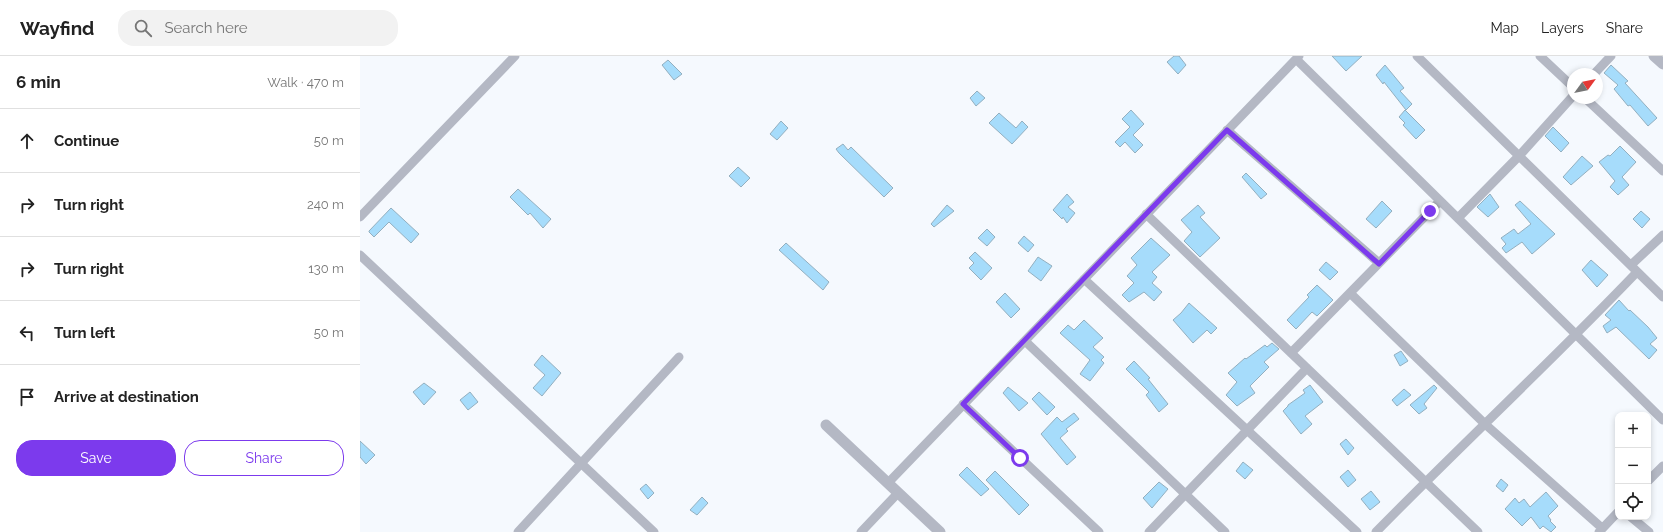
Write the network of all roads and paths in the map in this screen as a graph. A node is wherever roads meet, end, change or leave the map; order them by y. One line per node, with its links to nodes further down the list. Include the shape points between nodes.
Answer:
1 (515, 56): 17 (street)
2 (1417, 56): 13 (street)
3 (1540, 56): 9 (street)
4 (1611, 56): 8 (street)
5 (1654, 56): 7 (street)
6 (1297, 57): 12 (street); 15 (street)
7 (1663, 64)
8 (1600, 68)
9 (1567, 81)
10 (1567, 103): 13 (street)
11 (1590, 104): 14 (street)
12 (1227, 130): 16 (street); 21 (street)
13 (1519, 156): 18 (street); 22 (street)
14 (1663, 171)
15 (1440, 200): 18 (street); 21 (street)
16 (1146, 214): 23 (street); 28 (street)
17 (360, 218)
18 (1458, 218): 26 (street)
19 (1663, 235): 22 (street)
20 (360, 255): 36 (street)
21 (1379, 264): 24 (street)
22 (1634, 269): 25 (street); 26 (street)
23 (1084, 279): 27 (street); 35 (street)
24 (1350, 293): 28 (street); 34 (street)
25 (1663, 297)
26 (1577, 335): 32 (street); 34 (street)
27 (1025, 341): 31 (street); 42 (street)
28 (1291, 353): 30 (street)
29 (679, 357): 36 (street)
30 (1307, 368): 35 (street); 39 (street)
31 (963, 404): 40 (street); 50 (street)
32 (1663, 420)
33 (826, 424): 40 (street)
34 (1485, 424): 39 (street); 45 (street)
35 (1247, 430): 42 (street); 53 (street)
36 (581, 464): 46 (street); 47 (street)
37 (1663, 466): 38 (street)
38 (1651, 478)
39 (1425, 482): 54 (street); 55 (street)
40 (888, 483): 41 (street)
41 (898, 493): 48 (street); 49 (street)
42 (1186, 494): 51 (street); 52 (street)
43 (1615, 515): 45 (street)
44 (1635, 520): 56 (street)
45 (1600, 530)
46 (518, 532)
47 (654, 532)
48 (861, 532)
49 (940, 532)
50 (1099, 532)
51 (1149, 532)
52 (1226, 532)
53 (1357, 532)
54 (1376, 532)
55 (1478, 532)
56 (1649, 532)

